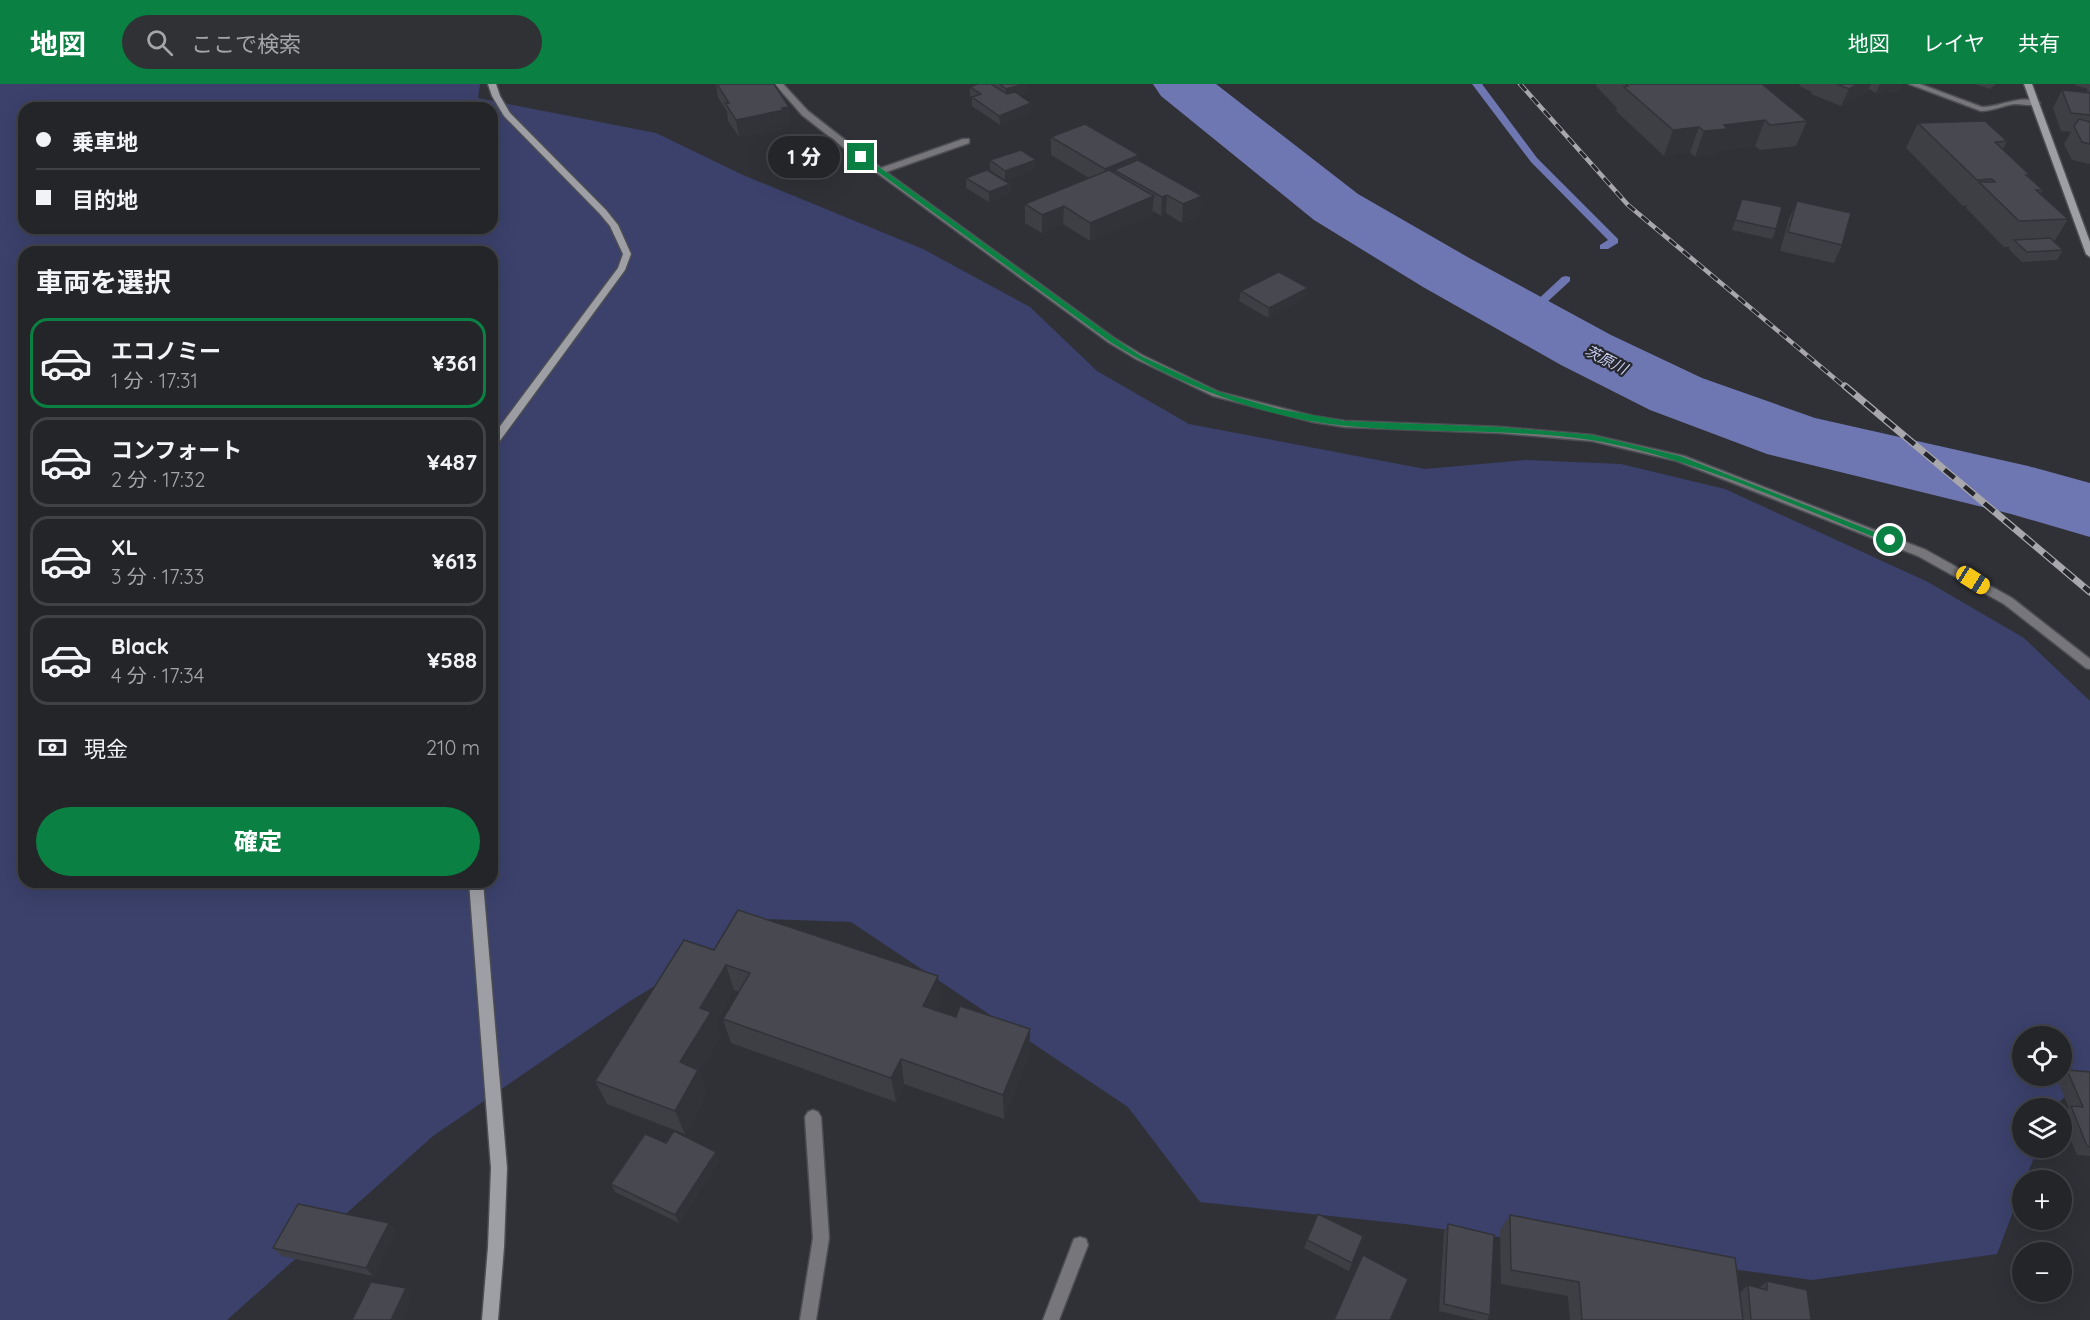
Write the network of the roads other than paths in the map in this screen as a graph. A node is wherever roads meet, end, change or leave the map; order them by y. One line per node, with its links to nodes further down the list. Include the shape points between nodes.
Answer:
1 (492, 84): 9 (street, via 507,114 614,225 627,254 622,268)
2 (780, 84): 7 (street, via 805,113)
3 (1913, 84): 5 (street, via 1981,109 2013,102)
4 (2028, 84): 5 (street)
5 (2036, 103): 8 (street)
6 (966, 141): 7 (street)
7 (881, 171): 10 (street, via 1111,340 1216,394 1345,424 1592,438 1680,458 1922,553 2008,601)
8 (2090, 254)
9 (498, 436)
10 (2090, 665)
11 (476, 888): 14 (street, via 499,1168)
12 (813, 1117): 15 (street, via 822,1238)
13 (1080, 1245): 16 (street)
14 (490, 1320)
15 (808, 1320)
16 (1051, 1320)

